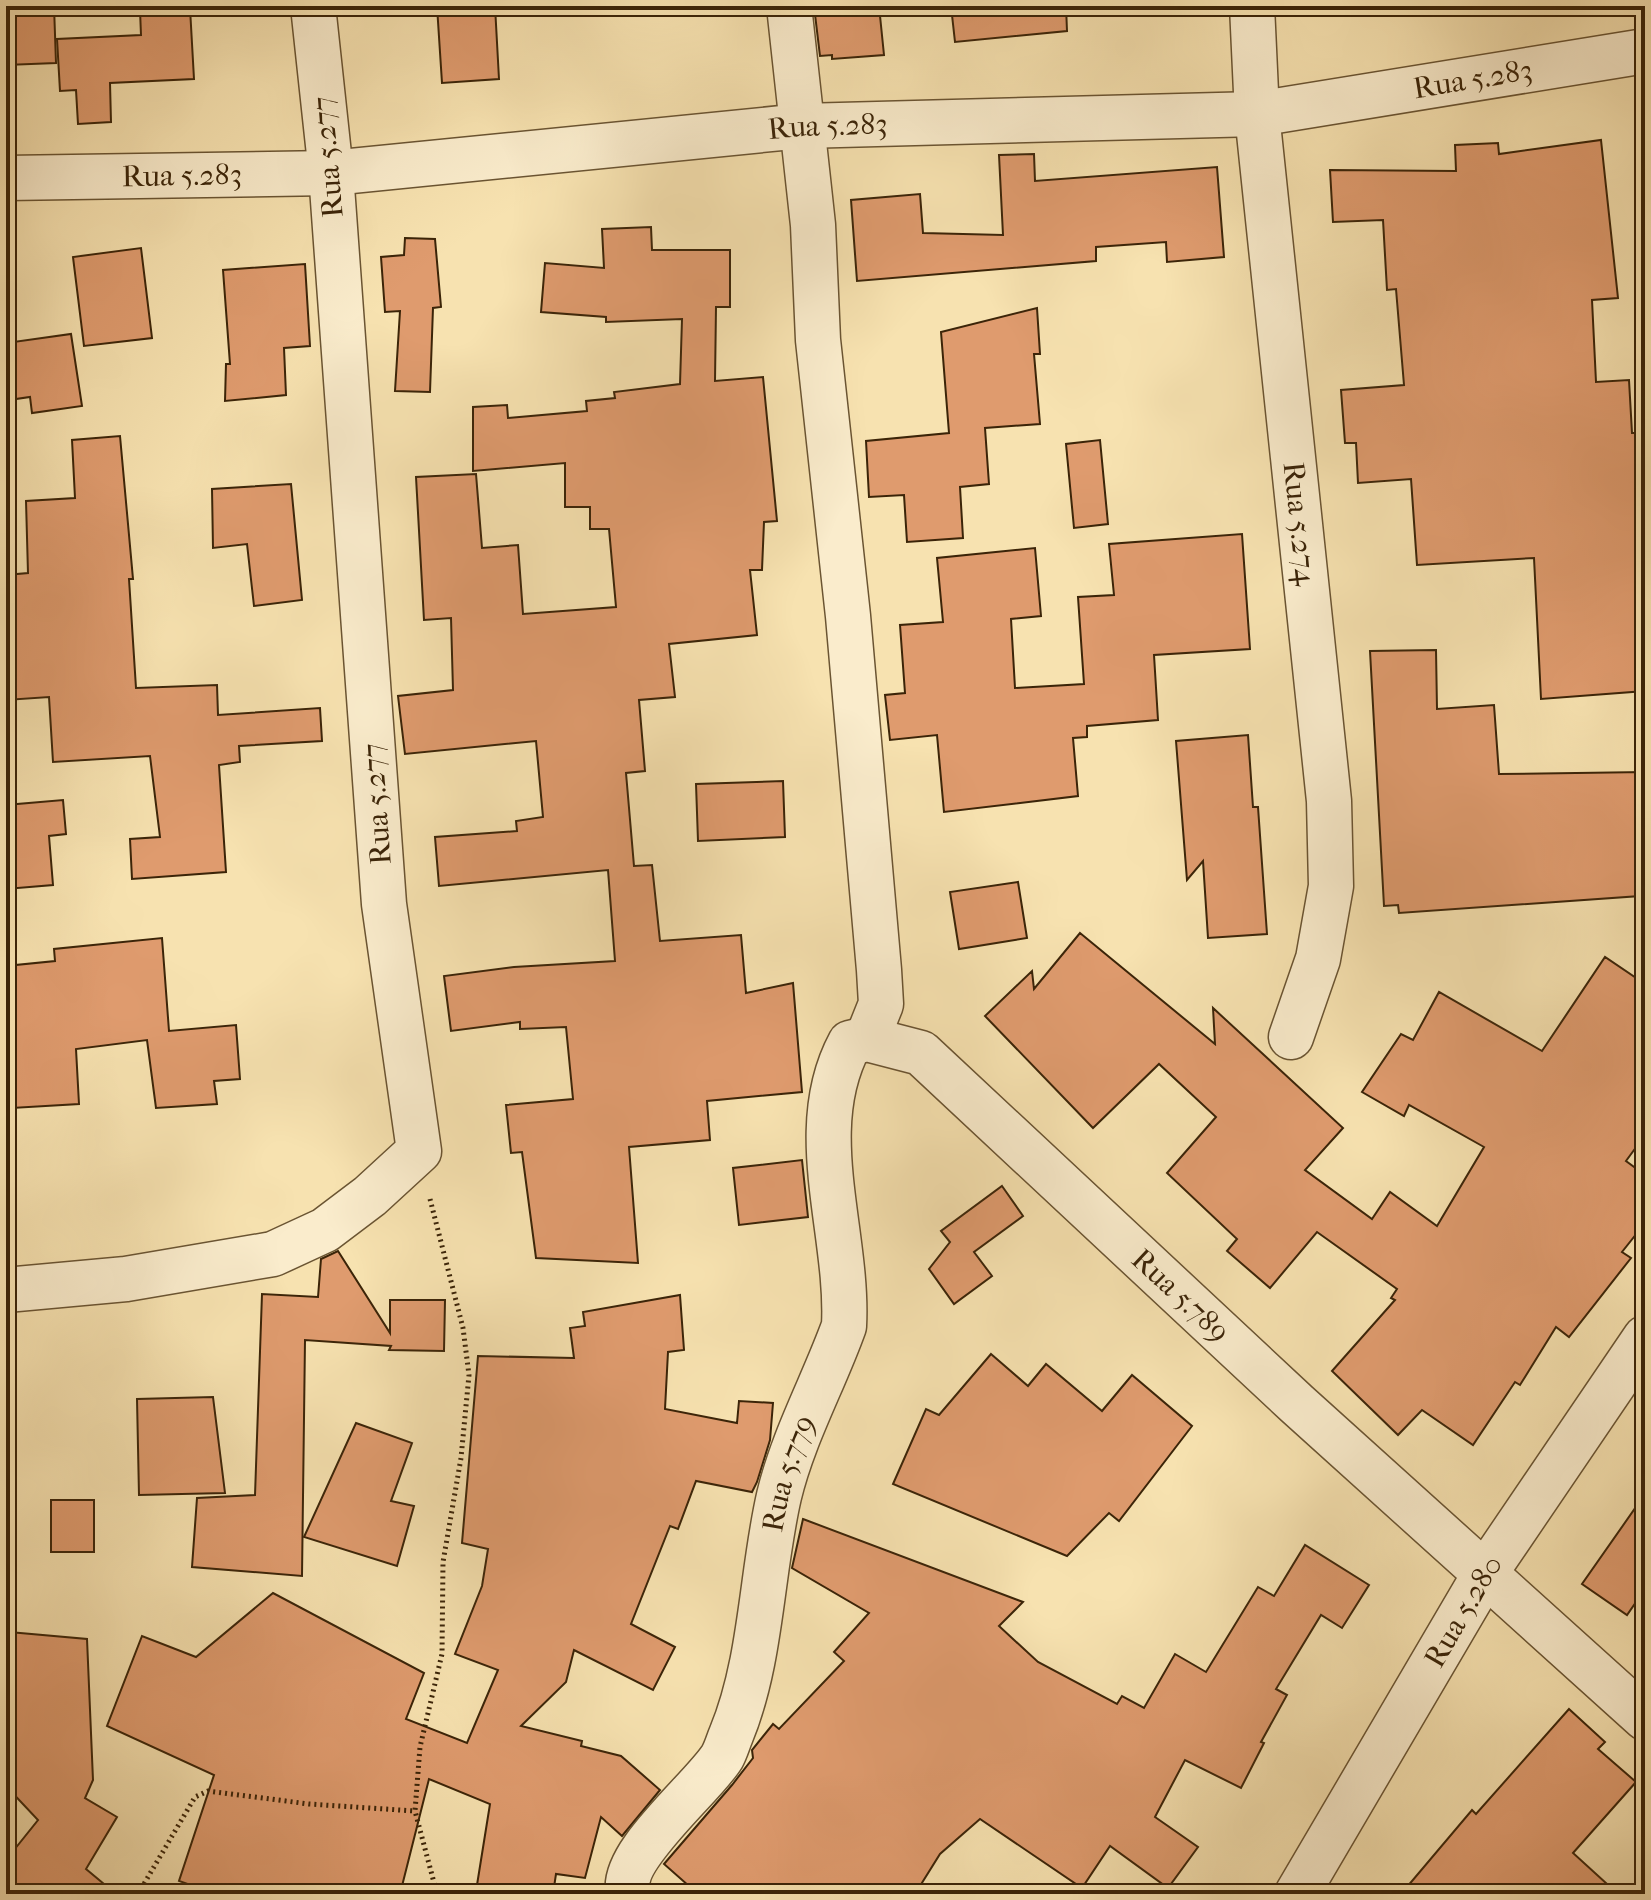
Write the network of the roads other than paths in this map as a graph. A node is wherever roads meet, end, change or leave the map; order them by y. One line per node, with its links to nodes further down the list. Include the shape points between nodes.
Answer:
1 (313, 6): 7 (street, Rua 5.277)
2 (789, 6): 6 (street)
3 (1252, 6): 5 (street, Rua 5.274)
4 (1645, 51): 5 (street, Rua 5.283)
5 (1257, 114): 6 (street, Rua 5.283); 9 (street, Rua 5.274, via 1329,801 1331,886 1318,959)
6 (802, 126): 7 (street, Rua 5.283); 10 (street, via 879,970 881,1004)
7 (331, 173): 8 (street, Rua 5.283); 11 (street, Rua 5.277, via 384,904 419,1151 325,1230 273,1254 126,1279)
8 (6, 178)
9 (1291, 1037)
10 (867, 1039): 13 (street, Rua 5.789, via 921,1053 1285,1393); 15 (street, Rua 5.779, via 850,1043 829,1106 844,1326 780,1492 737,1719 722,1757 629,1873)
11 (6, 1290)
12 (1645, 1338): 13 (street, Rua 5.280)
13 (1486, 1572): 14 (street, Rua 5.789); 16 (street, Rua 5.280)
14 (1645, 1718)
15 (629, 1894)
16 (1297, 1894)

